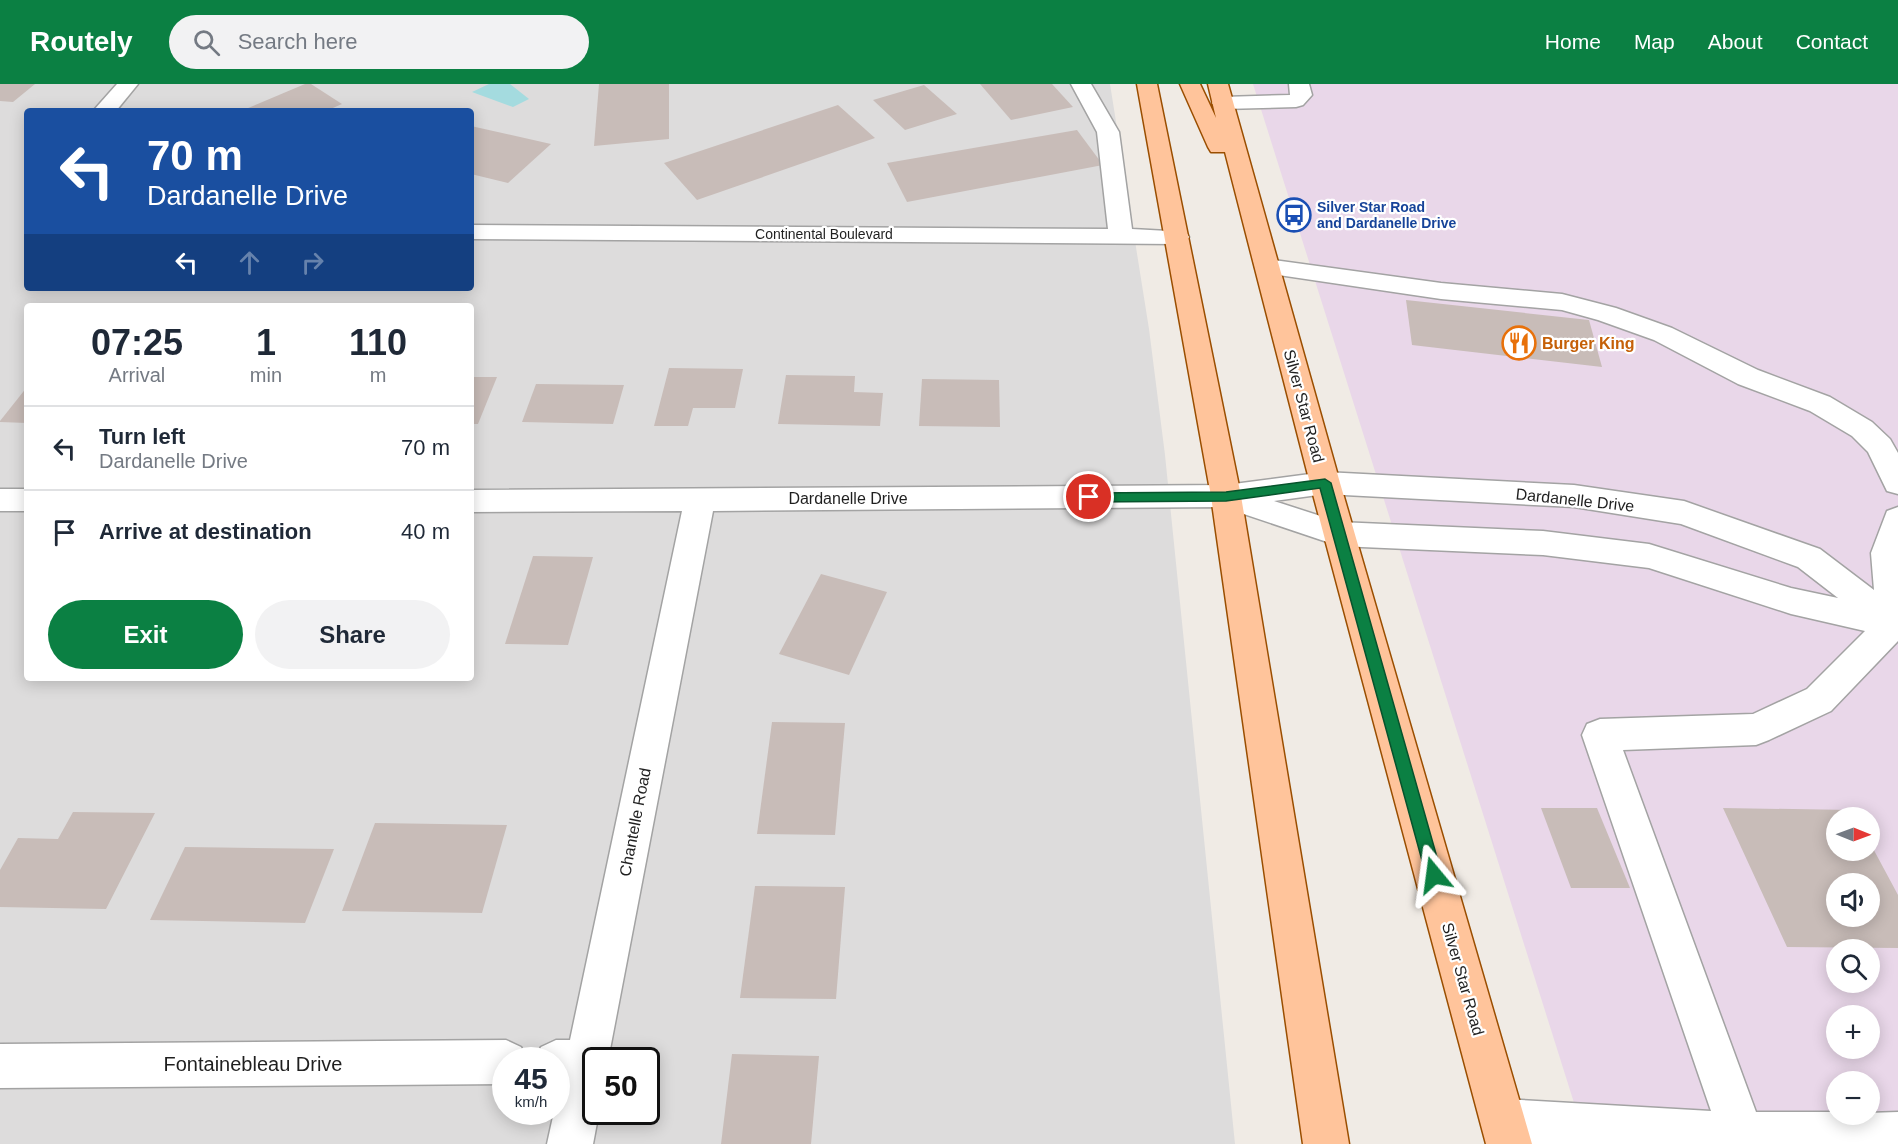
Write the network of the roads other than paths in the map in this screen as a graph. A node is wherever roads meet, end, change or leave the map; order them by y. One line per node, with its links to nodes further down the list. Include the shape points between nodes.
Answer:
1 (128, 84): 7 (street)
2 (1081, 84): 10 (street, via 1108,132)
3 (1147, 84): 11 (main road)
4 (1190, 84): 9 (main road)
5 (1299, 84): 6 (street, via 1302,95 1296,101)
6 (1220, 94): 9 (main road, Silver Star Road)
7 (107, 108)
8 (474, 232): 10 (street, Continental Boulevard)
9 (1258, 233): 12 (main road, Silver Star Road)
10 (1121, 236): 11 (street, Continental Boulevard)
11 (1177, 237): 15 (main road)
12 (1267, 267): 13 (main road, Silver Star Road); 14 (street, via 1441,291 1562,302 1607,314 1663,334 1748,377 1820,404 1862,429 1880,446)
13 (1325, 483): 15 (street, Dardanelle Drive); 21 (main road, Silver Star Road); 22 (street, Dardanelle Drive, via 1574,496 1684,513 1809,558)
14 (1898, 483)
15 (1226, 496): 16 (street, Dardanelle Drive); 21 (street, Dardanelle Drive); 30 (main road)
16 (700, 499): 19 (street, Dardanelle Drive); 23 (street, Chantelle Road)
17 (0, 500): 18 (street)
18 (24, 500)
19 (474, 501)
20 (1898, 519): 22 (street, via 1887,553)
21 (1339, 534): 22 (street, Dardanelle Drive, via 1543,543 1649,556 1791,601); 26 (main road, Silver Star Road)
22 (1896, 626): 28 (street, via 1819,700 1756,729 1600,735)
23 (572, 1061): 29 (street, Chantelle Road)
24 (492, 1062): 25 (street, Fontainebleau Drive)
25 (0, 1066)
26 (1506, 1133): 28 (street)
27 (1898, 1135): 28 (street)
28 (1743, 1139)
29 (570, 1144)
30 (1326, 1144)

